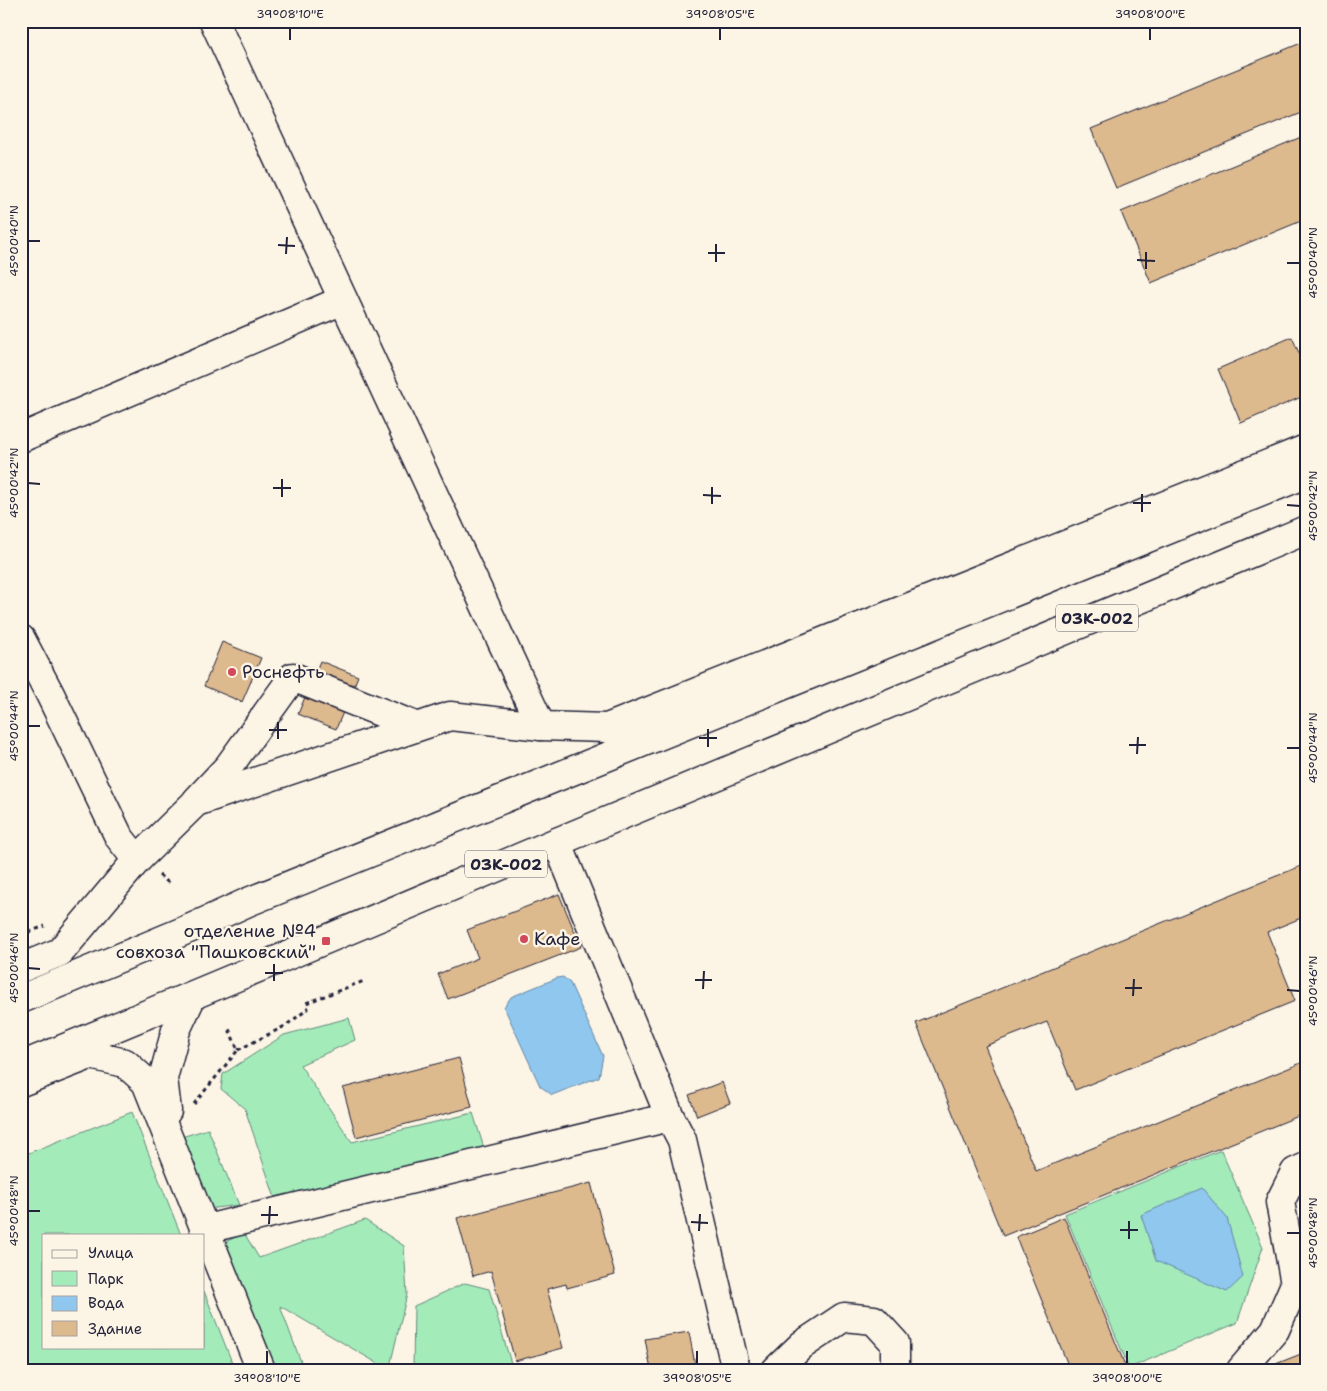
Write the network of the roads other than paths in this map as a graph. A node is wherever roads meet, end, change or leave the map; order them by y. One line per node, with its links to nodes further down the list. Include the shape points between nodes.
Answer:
1 (214, 21): 2 (main road)
2 (342, 300): 3 (main road); 9 (main road)
3 (21, 438)
4 (1306, 449): 9 (main road, via 608,728)
5 (1306, 474): 15 (main road, via 248,902)
6 (1306, 530): 11 (main road, 03К-002)
7 (21, 639): 12 (main road, via 119,836)
8 (415, 726): 9 (main road, via 450,716); 10 (main road); 10 (main road, via 293,677 228,766)
9 (541, 726)
10 (196, 802): 12 (main road)
11 (557, 842): 14 (main road, 03К-002); 18 (main road)
12 (137, 860): 13 (main road, via 60,952)
13 (21, 968)
14 (192, 996): 16 (main road, 03К-002); 19 (main road, via 176,1030 163,1078)
15 (21, 999)
16 (21, 1066)
17 (21, 1082): 19 (main road, via 90,1055 125,1063 146,1082)
18 (670, 1117): 21 (main road); 23 (main road, via 682,1140)
19 (170, 1140): 21 (main road)
20 (1306, 1167): 26 (main road, via 1295,1172 1280,1202 1295,1284 1276,1330)
21 (206, 1229): 22 (main road)
22 (261, 1370)
23 (736, 1370)
24 (776, 1370): 25 (main road, via 802,1346 844,1317 874,1320 895,1343)
25 (895, 1370)
26 (1241, 1370)

